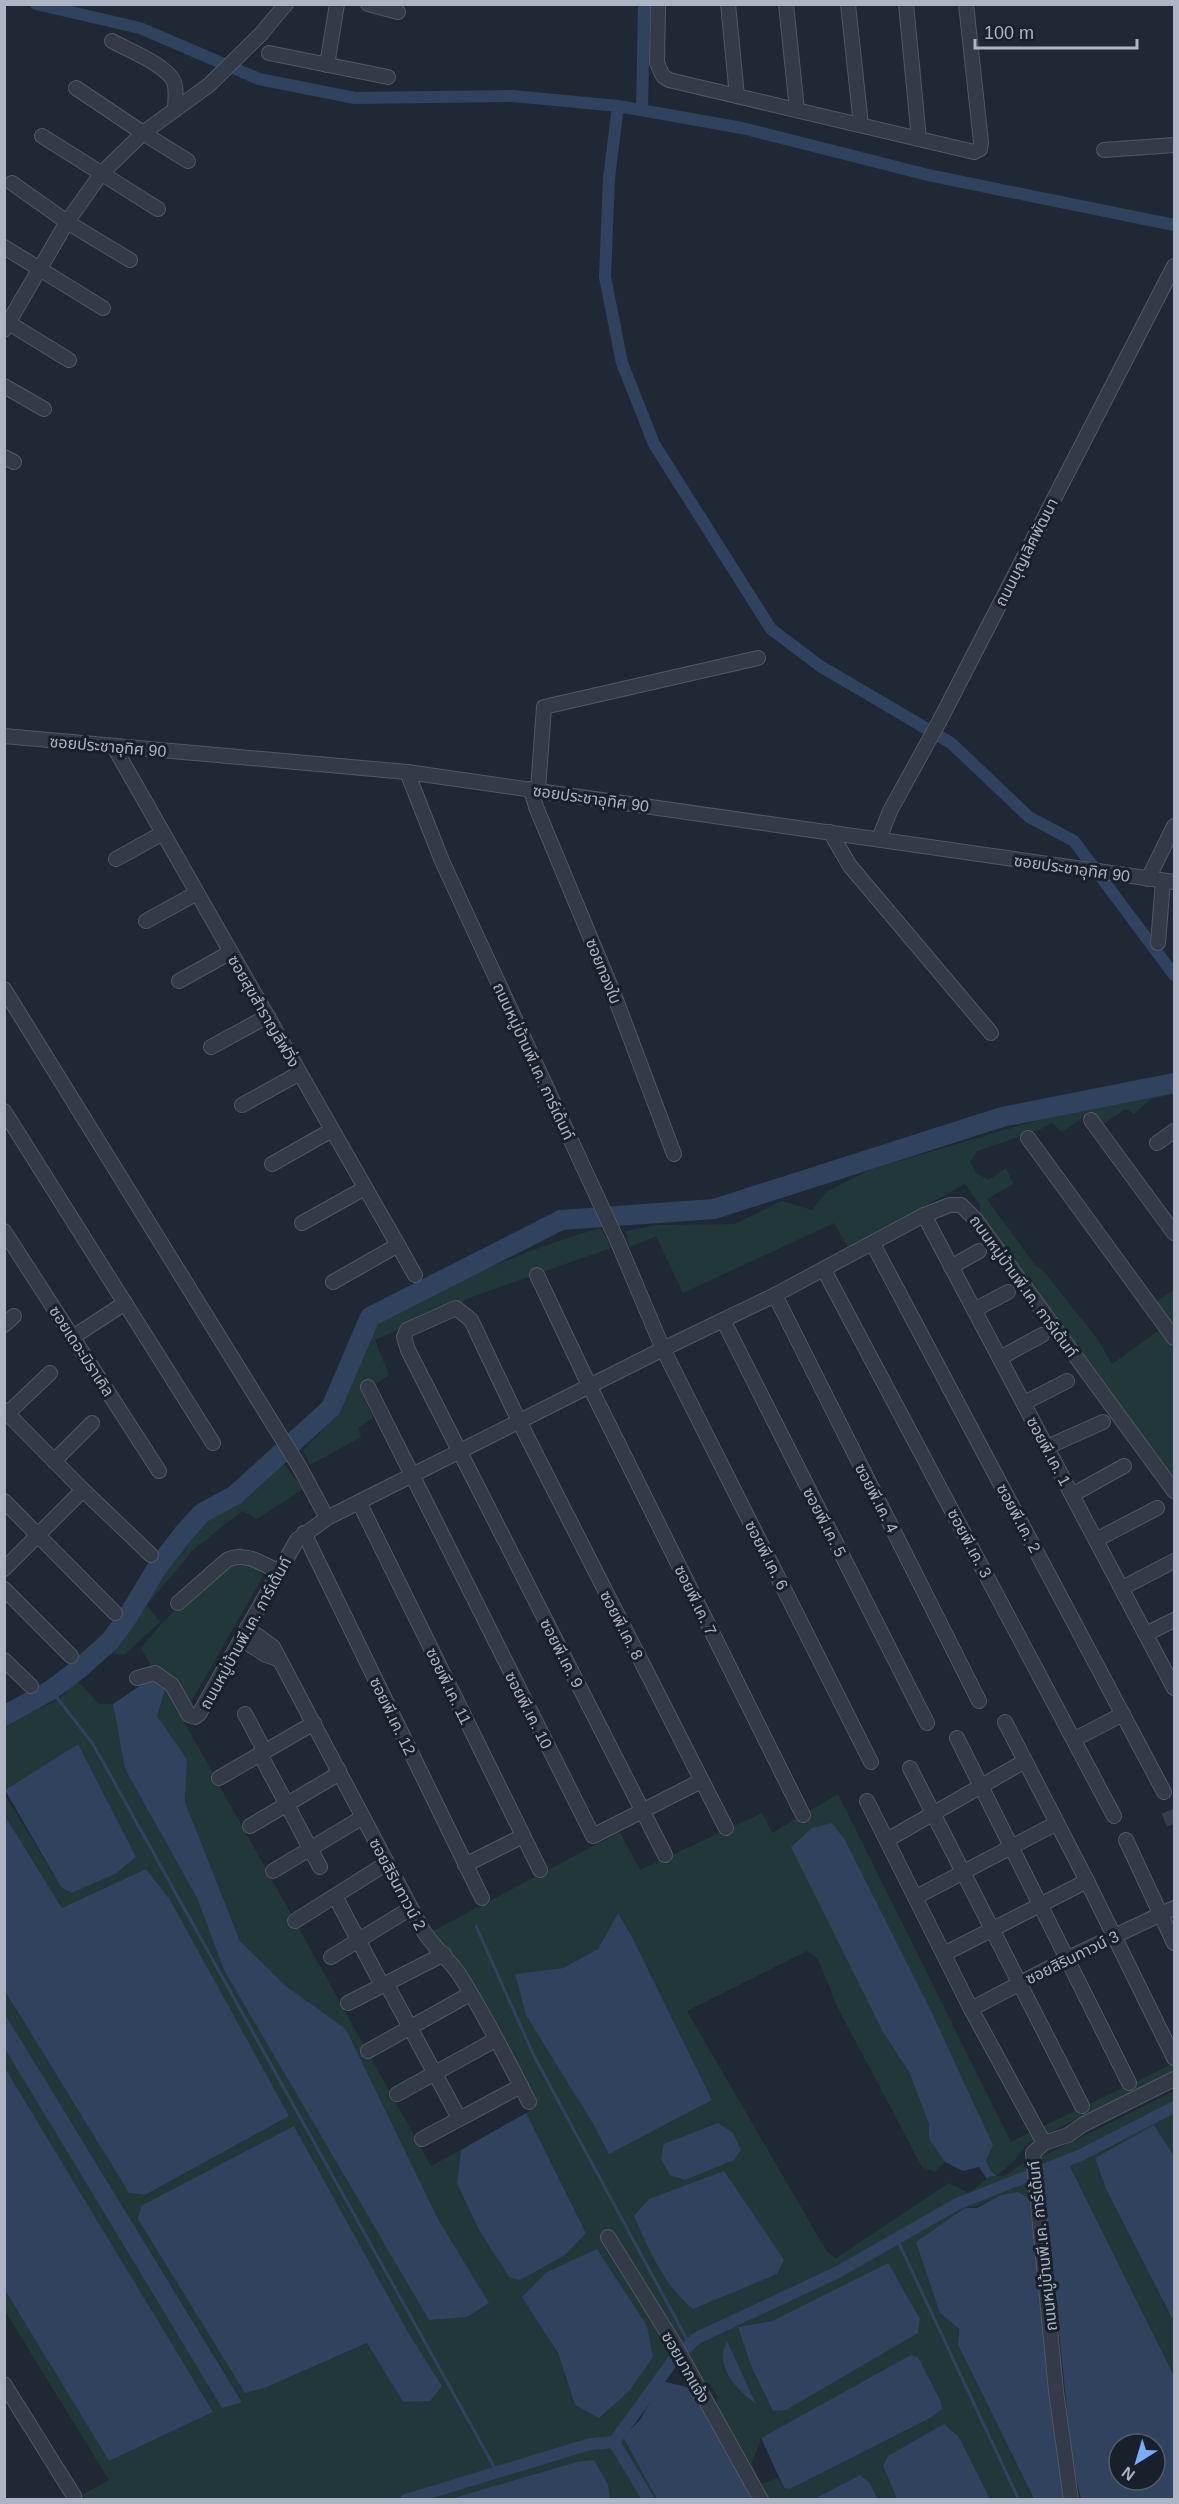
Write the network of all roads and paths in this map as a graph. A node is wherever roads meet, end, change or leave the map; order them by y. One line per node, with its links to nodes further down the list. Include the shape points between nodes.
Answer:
1 (286, 4): 17 (street, via 209,85)
2 (337, 4): 13 (street)
3 (658, 4): 16 (street, via 657,63 663,76)
4 (728, 4): 16 (street)
5 (786, 4): 18 (street)
6 (848, 4): 19 (street)
7 (906, 4): 22 (street)
8 (966, 4): 22 (street, via 980,149 974,152)
9 (371, 5): 10 (street)
10 (398, 12)
11 (112, 41): 17 (street, via 165,71 176,89)
12 (269, 54): 13 (street)
13 (327, 65): 14 (street)
14 (388, 77)
15 (76, 88): 20 (street)
16 (737, 96): 18 (street)
17 (175, 110): 20 (street)
18 (797, 110): 19 (street)
19 (861, 125): 22 (street)
20 (143, 133): 25 (street); 26 (street)
21 (42, 135): 26 (street)
22 (919, 139)
23 (1174, 145): 24 (street)
24 (1104, 150)
25 (188, 160)
26 (100, 174): 28 (street); 29 (street)
27 (12, 183): 29 (street)
28 (158, 209)
29 (67, 222): 31 (street); 33 (street)
30 (4, 247): 33 (street)
31 (130, 260)
32 (1174, 266): 47 (street, ถนนบุญเลิศพัฒนา, via 890,811)
33 (40, 270): 34 (street); 35 (street)
34 (104, 308)
35 (6, 324): 36 (street)
36 (69, 360)
37 (4, 386): 38 (street)
38 (44, 409)
39 (758, 658): 43 (street, via 544,707)
40 (4, 736): 41 (street, ซอยประชาอุทิศ 90)
41 (114, 747): 42 (street, ซอยประชาอุทิศ 90); 46 (street, ซอยสุขสำราญลีฟวิ่ง)
42 (407, 772): 43 (street, ซอยประชาอุทิศ 90); 91 (street, ถนนหมู่บ้านพี.เค. การ์เด้นท์, via 442,861)
43 (534, 789): 45 (street, ซอยประชาอุทิศ 90); 68 (street, ซอยทองใบ, via 536,807)
44 (1174, 826): 49 (street)
45 (830, 832): 47 (street, ซอยประชาอุทิศ 90); 58 (street, via 850,866)
46 (163, 833): 48 (street); 51 (street, ซอยสุขสำราญลีฟวิ่ง)
47 (879, 839): 49 (street, ซอยประชาอุทิศ 90)
48 (116, 860)
49 (1148, 879): 50 (street, ซอยประชาอุทิศ 90)
50 (1169, 881): 53 (street)
51 (197, 893): 52 (street); 54 (street, ซอยสุขสำราญลีฟวิ่ง)
52 (146, 921)
53 (1158, 943)
54 (231, 952): 55 (street); 57 (street, ซอยสุขสำราญลีฟวิ่ง)
55 (179, 981)
56 (4, 989): 115 (street, via 299,1466)
57 (268, 1017): 59 (street); 60 (street, ซอยสุขสำราญลีฟวิ่ง)
58 (991, 1033)
59 (211, 1047)
60 (300, 1073): 61 (street); 64 (street, ซอยสุขสำราญลีฟวิ่ง)
61 (242, 1105)
62 (4, 1111): 85 (street)
63 (1092, 1120): 74 (street)
64 (332, 1130): 69 (street); 70 (street, ซอยสุขสำราญลีฟวิ่ง)
65 (1174, 1131): 67 (street)
66 (1028, 1138): 90 (street)
67 (1157, 1143)
68 (674, 1154)
69 (272, 1164)
70 (365, 1188): 72 (street); 76 (street, ซอยสุขสำราญลีฟวิ่ง)
71 (924, 1215): 75 (street, ถนนหมู่บ้านพี.เค. การ์เด้นท์); 78 (street, ซอยพี.เค. 1); 110 (street, ถนนหมู่บ้านพี.เค. การ์เด้นท์, via 950,1205 961,1205 969,1211)
72 (302, 1223)
73 (4, 1230): 89 (street, ซอยเดอะมิราเคิล)
74 (1174, 1233)
75 (873, 1244): 79 (street, ถนนหมู่บ้านพี.เค. การ์เด้นท์); 137 (street, ซอยพี.เค. 2)
76 (398, 1245): 80 (street, ซอยสุขสำราญลีฟวิ่ง); 82 (street)
77 (979, 1251): 78 (street)
78 (951, 1267): 86 (street, ซอยพี.เค. 1)
79 (824, 1270): 84 (street, ถนนหมู่บ้านพี.เค. การ์เด้นท์); 142 (street, ซอยพี.เค. 3)
80 (415, 1275)
81 (537, 1275): 95 (street, ซอยพี.เค. 7)
82 (333, 1282)
83 (1008, 1292): 86 (street)
84 (775, 1295): 87 (street, ถนนหมู่บ้านพี.เค. การ์เด้นท์); 135 (street, ซอยพี.เค. 4)
85 (125, 1303): 89 (street); 102 (street)
86 (974, 1310): 92 (street, ซอยพี.เค. 1)
87 (723, 1320): 91 (street, ถนนหมู่บ้านพี.เค. การ์เด้นท์); 139 (street, ซอยพี.เค. 5)
88 (1042, 1335): 92 (street)
89 (73, 1337): 107 (street, ซอยเดอะมิราเคิล)
90 (1174, 1338)
91 (663, 1348): 95 (street, ถนนหมู่บ้านพี.เค. การ์เด้นท์); 145 (street, ซอยพี.เค. 6)
92 (1000, 1358): 97 (street, ซอยพี.เค. 1)
93 (51, 1373): 98 (street)
94 (1067, 1381): 97 (street)
95 (589, 1385): 99 (street, ถนนหมู่บ้านพี.เค. การ์เด้นท์); 156 (street, ซอยพี.เค. 7)
96 (368, 1387): 108 (street)
97 (1024, 1403): 103 (street, ซอยพี.เค. 1)
98 (6, 1412): 105 (street)
99 (519, 1421): 104 (street, ถนนหมู่บ้านพี.เค. การ์เด้นท์); 104 (street, ซอยพี.เค. 8, via 471,1320 464,1313 456,1308 417,1324 404,1337); 149 (street, ซอยพี.เค. 8)
100 (1103, 1422): 103 (street)
101 (92, 1423): 105 (street)
102 (213, 1443)
103 (1047, 1448): 111 (street, ซอยพี.เค. 1)
104 (460, 1451): 108 (street, ถนนหมู่บ้านพี.เค. การ์เด้นท์); 154 (street, ซอยพี.เค. 9)
105 (54, 1461): 109 (street)
106 (1124, 1466): 111 (street)
107 (159, 1471)
108 (411, 1475): 113 (street, ถนนหมู่บ้านพี.เค. การ์เด้นท์); 154 (street, ซอยพี.เค. 10, via 593,1836)
109 (82, 1490): 117 (street); 119 (street)
110 (1174, 1491)
111 (1072, 1495): 118 (street, ซอยพี.เค. 1)
112 (4, 1501): 117 (street)
113 (359, 1502): 115 (street, ถนนหมู่บ้านพี.เค. การ์เด้นท์); 162 (street, ซอยพี.เค. 11)
114 (1157, 1508): 118 (street)
115 (327, 1518): 116 (street, ถนนหมู่บ้านพี.เค. การ์เด้นท์)
116 (304, 1533): 122 (street, ถนนหมู่บ้านพี.เค. การ์เด้นท์); 169 (street, ซอยพี.เค. 12)
117 (38, 1537): 121 (street); 126 (street)
118 (1096, 1540): 123 (street, ซอยพี.เค. 1)
119 (151, 1555)
120 (1174, 1561): 123 (street)
121 (4, 1569)
122 (279, 1572): 125 (street, via 235,1556); 128 (street, ถนนหมู่บ้านพี.เค. การ์เด้นท์)
123 (1122, 1588): 129 (street, ซอยพี.เค. 1)
124 (4, 1589): 130 (street)
125 (178, 1603)
126 (115, 1613)
127 (1174, 1620): 129 (street)
128 (244, 1634): 132 (street, ถนนหมู่บ้านพี.เค. การ์เด้นท์, via 195,1717 189,1715 169,1682 155,1673); 140 (street, ซอยสิรินทาวน์ 2, via 273,1647)
129 (1146, 1634): 133 (street, ซอยพี.เค. 1)
130 (71, 1656)
131 (4, 1660): 134 (street)
132 (137, 1678)
133 (1173, 1682)
134 (31, 1686)
135 (979, 1701)
136 (245, 1714): 143 (street)
137 (1123, 1714): 142 (street); 151 (street, ซอยพี.เค. 2)
138 (1005, 1722): 144 (street)
139 (927, 1723)
140 (314, 1724): 143 (street); 147 (street, ซอยสิรินทาวน์ 2)
141 (957, 1738): 150 (street)
142 (1075, 1739): 157 (street, ซอยพี.เค. 3)
143 (263, 1753): 148 (street); 153 (street)
144 (1025, 1761): 150 (street); 159 (street)
145 (872, 1762)
146 (910, 1768): 155 (street)
147 (339, 1770): 153 (street); 158 (street, ซอยสิรินทาวน์ 2)
148 (219, 1778)
149 (701, 1782): 154 (street, ซอยพี.เค. 10); 161 (street, ซอยพี.เค. 8)
150 (981, 1786): 155 (street); 165 (street)
151 (1164, 1792)
152 (867, 1801): 163 (street)
153 (286, 1805): 160 (street); 166 (street)
154 (641, 1810): 167 (street, ซอยพี.เค. 9)
155 (932, 1812): 163 (street); 173 (street)
156 (803, 1815)
157 (1114, 1816)
158 (363, 1817): 166 (street); 168 (street, ซอยสิรินทาวน์ 2)
159 (1058, 1823): 165 (street); 174 (street)
160 (250, 1826)
161 (726, 1828)
162 (523, 1836): 169 (street); 171 (street, ซอยพี.เค. 11)
163 (887, 1840): 176 (street)
164 (1126, 1840): 181 (street)
165 (1011, 1848): 173 (street); 178 (street)
166 (310, 1849): 170 (street); 172 (street)
167 (665, 1855)
168 (387, 1863): 175 (street); 179 (street, ซอยสิรินทาวน์ 2)
169 (465, 1864): 177 (street, ซอยพี.เค. 12)
170 (320, 1868)
171 (540, 1870)
172 (273, 1871)
173 (964, 1872): 176 (street); 183 (street)
174 (1088, 1881): 178 (street); 184 (street)
175 (335, 1896): 182 (street); 185 (street)
176 (916, 1897): 188 (street)
177 (482, 1898)
178 (1042, 1905): 183 (street); 190 (street)
179 (411, 1908): 185 (street); 187 (street, ซอยสิรินทาวน์ 2, via 425,1935)
180 (1174, 1908): 181 (street, ซอยสิรินทาวน์ 3)
181 (1160, 1915): 184 (street, ซอยสิรินทาวน์ 3); 186 (street)
182 (295, 1921)
183 (994, 1930): 188 (street); 191 (street)
184 (1113, 1936): 190 (street, ซอยสิรินทาวน์ 3); 199 (street)
185 (359, 1940): 189 (street); 192 (street)
186 (1174, 1943)
187 (444, 1954): 192 (street); 193 (street, ซอยสิรินทาวน์ 2)
188 (944, 1954): 195 (street)
189 (331, 1957)
190 (1068, 1958): 191 (street, ซอยสิรินทาวน์ 3); 202 (street)
191 (1019, 1983): 195 (street, ซอยสิรินทาวน์ 3); 206 (street)
192 (384, 1984): 194 (street); 196 (street)
193 (470, 1994): 196 (street); 197 (street, ซอยสิรินทาวน์ 2)
194 (348, 2003)
195 (971, 2009): 209 (street)
196 (411, 2028): 198 (street); 200 (street)
197 (495, 2040): 200 (street); 203 (street, ซอยสิรินทาวน์ 2)
198 (368, 2051)
199 (1174, 2058)
200 (436, 2072): 204 (street); 207 (street)
201 (1174, 2079): 209 (street, ถนนหมู่บ้านพี.เค. การ์เด้นท์, via 1068,2135)
202 (1129, 2082)
203 (521, 2086): 205 (street, ซอยสิรินทาวน์ 2); 207 (street)
204 (397, 2094)
205 (529, 2102)
206 (1082, 2106)
207 (459, 2118): 208 (street)
208 (422, 2139)
209 (1044, 2143): 214 (street, ถนนหมู่บ้านพี.เค. การ์เด้นท์, via 1033,2153 1032,2161)
210 (608, 2237): 213 (street, ซอยมากแจ้ง)
211 (4, 2384): 212 (street)
212 (74, 2496)
213 (761, 2499)
214 (1071, 2499)

